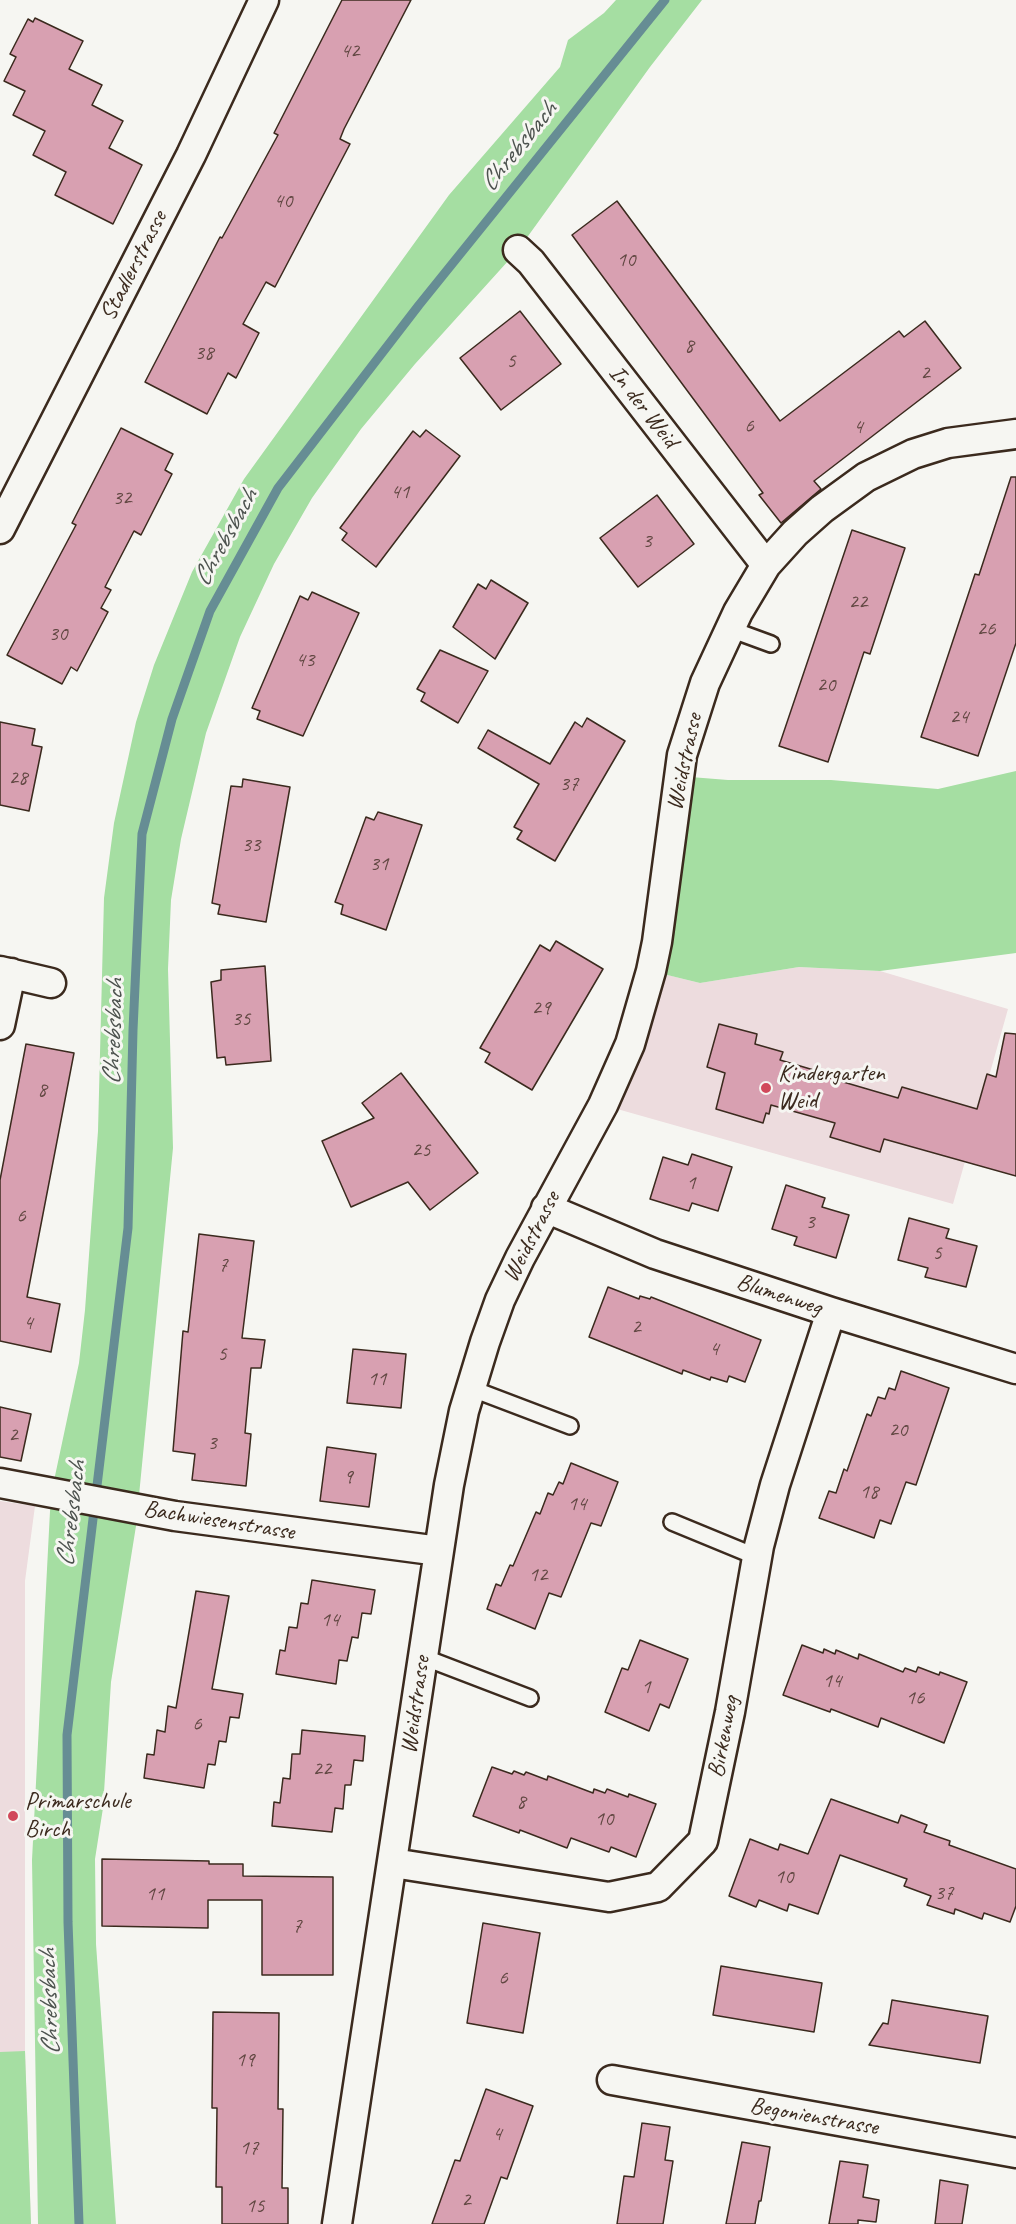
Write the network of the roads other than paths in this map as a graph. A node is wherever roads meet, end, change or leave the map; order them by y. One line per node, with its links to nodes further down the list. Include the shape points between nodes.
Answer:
1 (264, 0): 4 (street, Stadlerstrasse, via 191,155)
2 (518, 250): 5 (street, In der Weid)
3 (1016, 434): 5 (street, Weidstrasse, via 939,446 880,469 809,520)
4 (0, 529)
5 (766, 566): 6 (street, Weidstrasse)
6 (730, 629): 7 (lane); 11 (street, Weidstrasse, via 705,683 682,755 657,942 636,1025 614,1082)
7 (771, 644)
8 (5, 972): 9 (street); 10 (street)
9 (51, 983)
10 (0, 1025)
11 (546, 1208): 12 (street, Blumenweg, via 655,1254); 14 (street, Weidstrasse, via 501,1300)
12 (831, 1312): 13 (street, Blumenweg); 19 (street, Birkenweg, via 775,1485)
13 (1016, 1369)
14 (470, 1388): 15 (lane); 18 (street, Weidstrasse)
15 (570, 1426)
16 (0, 1483): 18 (street, Bachwiesenstrasse, via 244,1526)
17 (672, 1522): 19 (lane)
18 (439, 1551): 20 (street, Weidstrasse)
19 (757, 1557): 22 (street, Birkenweg, via 703,1841 658,1887 609,1897)
20 (423, 1657): 21 (lane); 22 (street, Weidstrasse)
21 (530, 1698)
22 (393, 1863): 25 (street, Weidstrasse)
23 (612, 2080): 24 (street, Begonienstrasse)
24 (1016, 2153)
25 (337, 2224)

